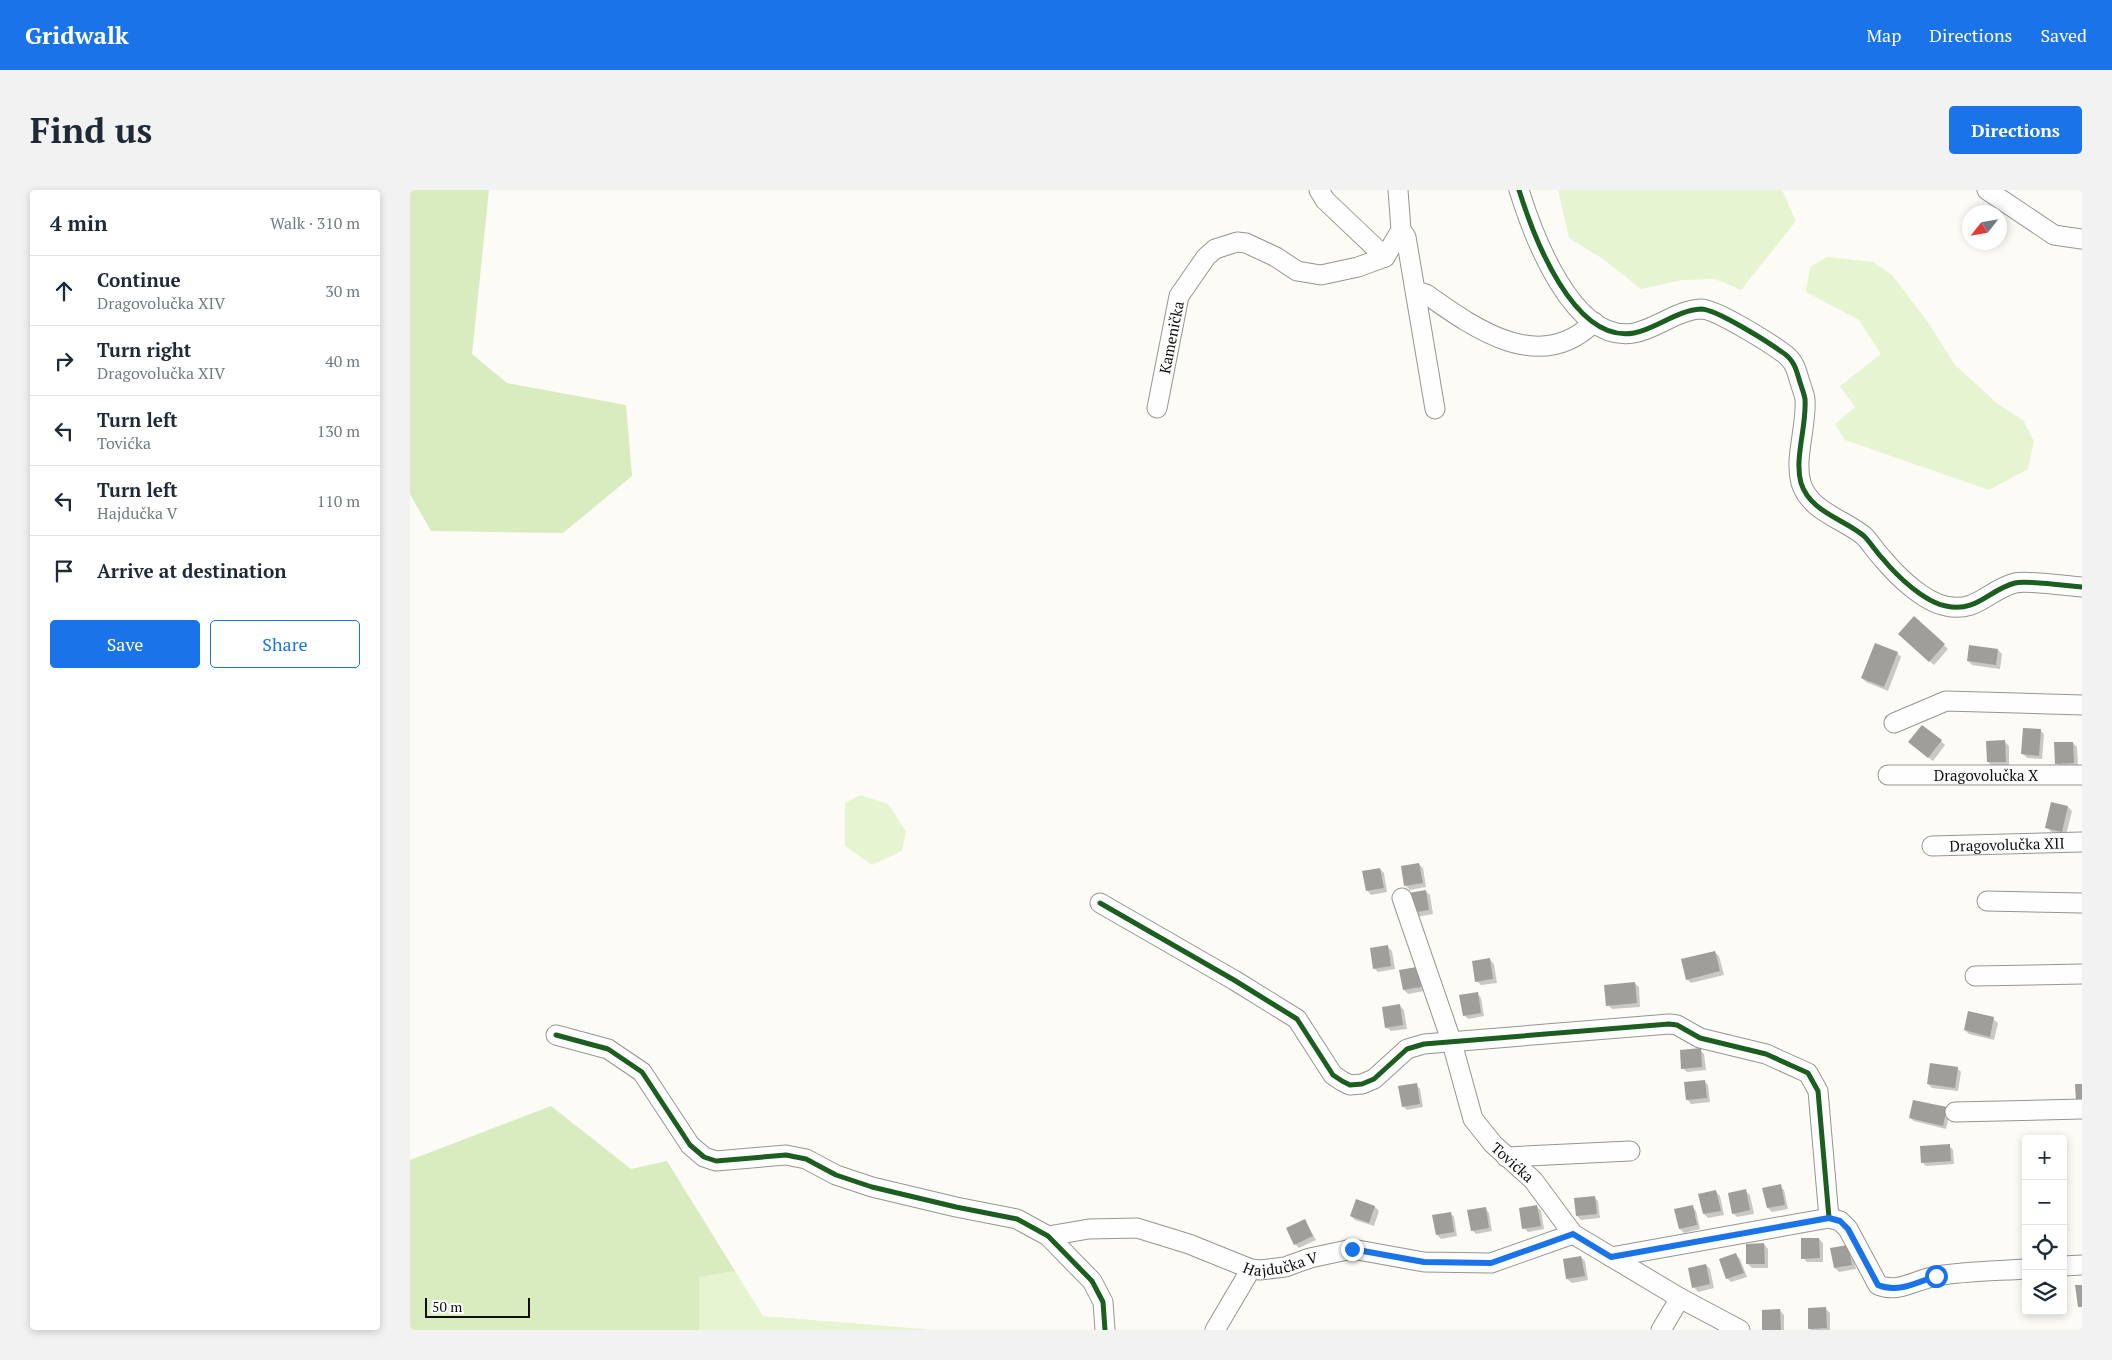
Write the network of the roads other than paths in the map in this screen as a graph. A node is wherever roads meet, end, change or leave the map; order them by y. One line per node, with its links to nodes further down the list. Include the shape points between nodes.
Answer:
1 (1319, 190): 7 (street, via 1325,200)
2 (1398, 190): 5 (street)
3 (1519, 190): 9 (street, via 1546,262 1560,288)
4 (1986, 190): 6 (street, via 2054,235)
5 (1400, 230): 7 (street); 8 (street, via 1406,238)
6 (2082, 238)
7 (1385, 257): 10 (street, Kamenička, via 1321,275 1297,271 1246,243 1237,242 1215,250 1206,257 1179,296)
8 (1416, 291): 9 (street, via 1426,294 1492,337 1514,344 1539,346 1563,342 1584,332); 11 (street)
9 (1594, 322): 12 (street, via 1607,331 1633,334 1692,311 1708,310 1784,353 1794,363 1805,398 1800,464 1801,483 1807,495 1818,507 1865,537 1883,560 1917,591 1943,606 1960,609 2017,582)
10 (1157, 408)
11 (1435, 409)
12 (2082, 587)
13 (2082, 705): 14 (street, via 1946,701)
14 (1894, 723)
15 (1888, 775): 16 (street, Dragovolučka X)
16 (2082, 775)
17 (2082, 842): 18 (street, Dragovolučka XII)
18 (1932, 846)
19 (1402, 898): 26 (street, Tovićka)
20 (1987, 901): 22 (street)
21 (1100, 903): 26 (street, via 1297,1018 1334,1075 1350,1084 1374,1079 1407,1049 1424,1044)
22 (2082, 903)
23 (2082, 974): 24 (street)
24 (1975, 976)
25 (556, 1035): 33 (street, via 608,1049 642,1072 690,1145 704,1157 716,1161 786,1155 806,1159 836,1175 872,1187 1017,1219)
26 (1452, 1043): 30 (street, Tovićka, via 1473,1118); 31 (street, via 1669,1024 1700,1038 1766,1054 1808,1073 1820,1102)
27 (2082, 1109): 28 (street)
28 (1955, 1112)
29 (1630, 1151): 30 (street)
30 (1506, 1157): 32 (street, Tovićka, via 1534,1180)
31 (1829, 1218): 34 (street); 38 (street, via 1840,1221 1848,1229 1878,1285 1887,1289 1901,1288 1936,1276)
32 (1573, 1234): 34 (street, Tovićka); 37 (street, Hajdučka V, via 1491,1263 1424,1262 1352,1249 1285,1267)
33 (1048, 1236): 37 (street, Hajdučka V, via 1089,1229 1137,1228 1189,1244); 40 (street, via 1092,1281 1104,1302)
34 (1611, 1257): 39 (street, Tovićka)
35 (2082, 1265): 36 (street)
36 (2067, 1266)
37 (1251, 1269): 41 (street)
38 (2022, 1269)
39 (1680, 1298): 42 (street); 43 (street, Tovićka)
40 (1105, 1330)
41 (1214, 1330)
42 (1661, 1330)
43 (1740, 1330)

